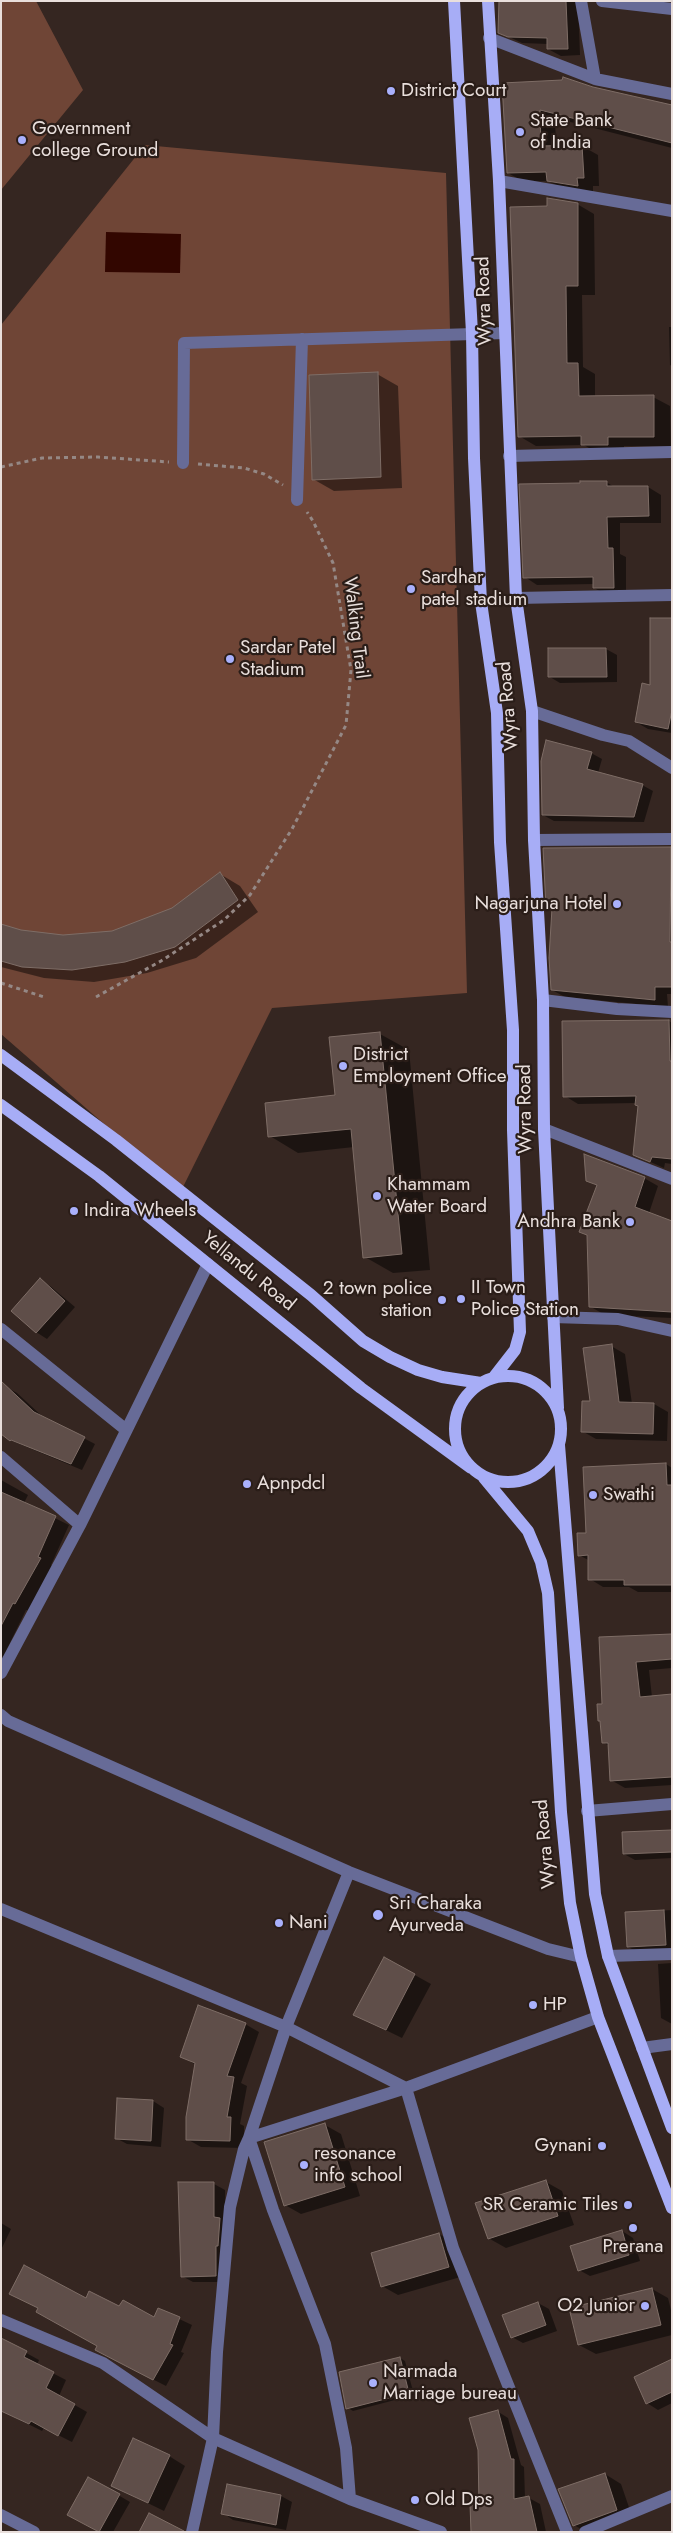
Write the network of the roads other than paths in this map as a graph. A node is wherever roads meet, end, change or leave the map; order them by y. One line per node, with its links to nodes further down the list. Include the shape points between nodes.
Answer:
1 (454, 1): 11 (main road, Wyra Road)
2 (488, 1): 6 (main road, Wyra Road)
3 (581, 1): 7 (street)
4 (602, 1): 5 (street)
5 (672, 9)
6 (489, 38): 7 (street); 9 (main road, Wyra Road)
7 (595, 79): 8 (street)
8 (672, 94)
9 (499, 182): 10 (street); 12 (main road, Wyra Road)
10 (672, 211)
11 (472, 333): 12 (street); 13 (street); 34 (main road, Wyra Road, via 481,602 497,713 500,842 513,1030 520,1313 520,1332 515,1350)
12 (505, 333): 15 (main road, Wyra Road)
13 (302, 339): 16 (street, via 184,343); 17 (street)
14 (672, 452): 15 (street)
15 (509, 456): 19 (main road, Wyra Road)
16 (183, 463)
17 (297, 500)
18 (672, 595): 19 (street)
19 (516, 598): 20 (main road, Wyra Road)
20 (532, 710): 21 (street, via 628,741); 23 (main road, Wyra Road)
21 (672, 768)
22 (672, 839): 23 (street)
23 (534, 840): 24 (main road, Wyra Road)
24 (543, 1000): 25 (street); 28 (main road, Wyra Road)
25 (672, 1012)
26 (1, 1055): 35 (main road, Yellandu Road, via 124,1146 311,1295 363,1341 418,1370)
27 (1, 1105): 30 (main road, Yellandu Road, via 99,1176)
28 (544, 1129): 29 (street); 31 (main road, Wyra Road)
29 (672, 1179)
30 (208, 1264): 37 (street); 40 (main road, Yellandu Road, via 361,1388)
31 (553, 1316): 33 (street, via 618,1319); 36 (main road, Wyra Road)
32 (1, 1329): 37 (street)
33 (672, 1331)
34 (494, 1377): 35 (main road, Wyra Road); 36 (main road, Wyra Road, via 509,1375 538,1384 550,1394)
35 (481, 1383): 40 (main road, Wyra Road, via 468,1393 459,1407 455,1423 461,1455)
36 (558, 1408): 38 (main road, Wyra Road, via 562,1433)
37 (125, 1428): 42 (street)
38 (560, 1445): 41 (main road, Wyra Road, via 551,1462 538,1474 521,1482 502,1483); 47 (main road, Wyra Road)
39 (1, 1457): 42 (street)
40 (471, 1468): 41 (main road, Wyra Road)
41 (484, 1478): 52 (main road, Wyra Road, via 528,1530 541,1562 548,1593 561,1812 570,1903)
42 (80, 1525): 43 (street)
43 (1, 1673)
44 (5, 1718): 45 (street); 48 (street)
45 (1, 1732)
46 (672, 1804): 47 (street)
47 (588, 1810): 51 (main road, Wyra Road, via 595,1894)
48 (350, 1872): 52 (street, via 548,1949); 54 (street)
49 (1, 1909): 54 (street)
50 (672, 1954): 51 (street)
51 (608, 1956): 56 (main road, Wyra Road)
52 (581, 1957): 53 (main road, Wyra Road)
53 (598, 2017): 57 (street); 60 (main road, Wyra Road)
54 (286, 2027): 57 (street); 59 (street)
55 (672, 2044): 56 (street)
56 (642, 2048): 58 (main road, Wyra Road)
57 (406, 2088): 59 (street); 69 (street, via 453,2248)
58 (672, 2128)
59 (249, 2138): 62 (street, via 230,2207); 64 (street, via 325,2344 346,2448)
60 (672, 2208)
61 (1, 2320): 62 (street, via 103,2363)
62 (213, 2438): 64 (street); 67 (street)
63 (672, 2496): 70 (street)
64 (350, 2499): 68 (street)
65 (1, 2514): 66 (street)
66 (34, 2532)
67 (192, 2532)
68 (441, 2532)
69 (567, 2532)
70 (585, 2532)

